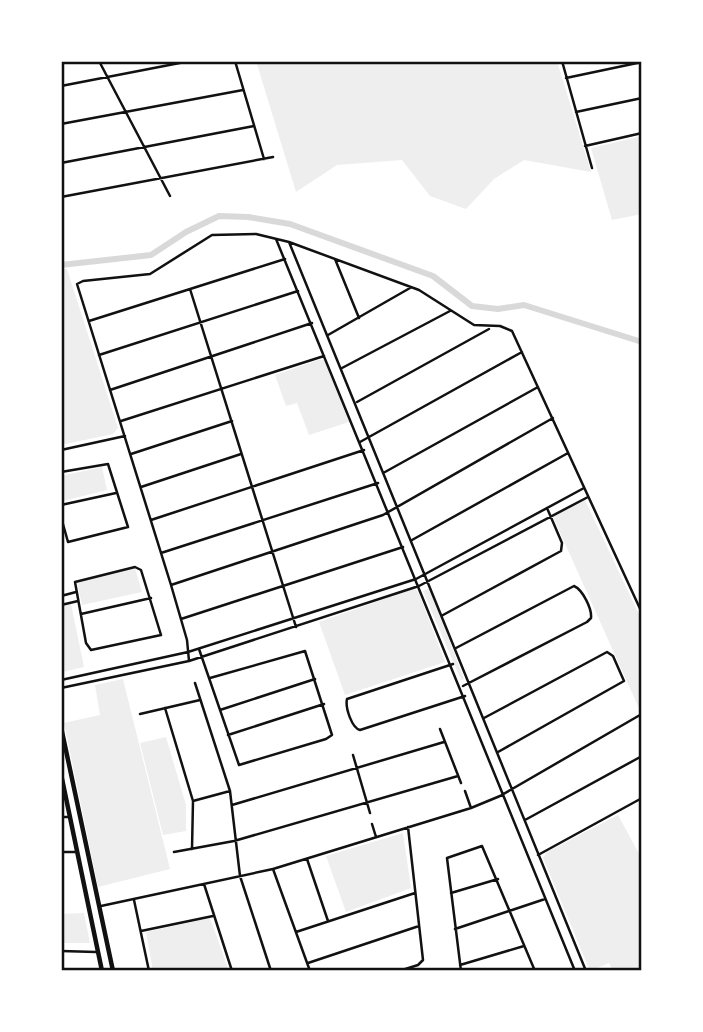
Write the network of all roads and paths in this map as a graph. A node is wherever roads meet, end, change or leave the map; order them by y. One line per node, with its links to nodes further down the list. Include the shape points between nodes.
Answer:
1 (99, 61): 8 (street)
2 (155, 61): 7 (street)
3 (190, 61): 7 (street)
4 (235, 61): 11 (street)
5 (562, 61): 9 (street)
6 (642, 62): 9 (street)
7 (157, 67): 8 (street)
8 (108, 77): 10 (street); 13 (street)
9 (566, 78): 14 (street)
10 (61, 86)
11 (243, 90): 13 (street); 16 (street)
12 (642, 98): 14 (street)
13 (126, 112): 15 (street); 19 (street)
14 (576, 112): 18 (street)
15 (61, 124)
16 (254, 126): 19 (street); 21 (street)
17 (642, 133): 18 (street)
18 (586, 146): 23 (street)
19 (145, 147): 22 (street); 24 (street)
20 (273, 158): 21 (street)
21 (264, 159): 24 (street)
22 (61, 163)
23 (592, 168)
24 (161, 178): 25 (street); 26 (street)
25 (170, 196)
26 (61, 197)
27 (276, 239): 28 (street); 29 (street); 36 (street, via 241,233 212,235 150,274 78,283)
28 (289, 242): 30 (street); 40 (street)
29 (285, 259): 32 (street); 33 (street)
30 (335, 260): 31 (street); 35 (street)
31 (411, 287): 34 (street); 35 (street)
32 (190, 289): 36 (street); 38 (street)
33 (298, 291): 37 (street); 38 (street)
34 (450, 311): 39 (street, via 474,325); 45 (street)
35 (359, 319): 40 (street)
36 (89, 321): 42 (street)
37 (312, 323): 43 (street); 44 (street)
38 (200, 324): 42 (street); 43 (street)
39 (492, 328): 41 (street, via 512,331); 49 (street)
40 (328, 335): 45 (street)
41 (522, 352): 46 (street); 54 (street)
42 (99, 355): 47 (street)
43 (211, 356): 47 (street); 48 (street)
44 (326, 356): 48 (street); 55 (street)
45 (342, 368): 49 (street)
46 (539, 387): 50 (street); 62 (street)
47 (110, 390): 51 (street)
48 (222, 391): 51 (street); 52 (street)
49 (356, 403): 54 (street)
50 (553, 418): 58 (street); 70 (street)
51 (121, 421): 53 (street)
52 (232, 421): 59 (street); 60 (street)
53 (125, 436): 56 (street); 59 (street)
54 (370, 437): 55 (street); 62 (street)
55 (360, 442): 57 (street)
56 (61, 450)
57 (364, 450): 63 (street); 65 (street)
58 (569, 452): 66 (street); 77 (street)
59 (131, 453): 64 (street)
60 (243, 454): 64 (street); 65 (street)
61 (61, 472): 67 (street, via 106,463)
62 (385, 472): 70 (street)
63 (377, 484): 72 (street); 76 (street)
64 (141, 486): 75 (street)
65 (253, 487): 75 (street); 76 (street)
66 (585, 487): 68 (street); 71 (street)
67 (117, 492): 69 (street); 73 (street, via 128,527 125,530 68,542)
68 (590, 496): 74 (street); 92 (street)
69 (61, 505)
70 (398, 506): 72 (street); 77 (street)
71 (547, 508): 74 (street); 81 (street)
72 (389, 512): 78 (street); 80 (street)
73 (61, 517)
74 (551, 517): 83 (street); 94 (street, via 562,543 557,554)
75 (151, 520): 79 (street)
76 (263, 520): 79 (street); 80 (street)
77 (412, 540): 81 (street)
78 (403, 547): 82 (street); 85 (street)
79 (161, 553): 84 (street)
80 (274, 553): 84 (street); 85 (street)
81 (426, 574): 82 (street); 83 (street)
82 (416, 579): 86 (street); 96 (street)
83 (429, 582): 86 (street); 94 (street)
84 (171, 585): 95 (street)
85 (284, 586): 95 (street); 96 (street)
86 (419, 586): 97 (street); 103 (street)
87 (76, 592): 88 (street); 89 (street, via 79,579 138,566); 90 (street)
88 (61, 596)
89 (151, 598): 93 (street); 93 (street, via 161,632 157,638 90,650)
90 (78, 601): 91 (street); 93 (street)
91 (61, 605)
92 (642, 613)
93 (81, 614)
94 (443, 615): 98 (street)
95 (181, 619): 100 (street)
96 (293, 619): 97 (street); 99 (street)
97 (296, 627): 101 (street)
98 (456, 648): 108 (street); 108 (street, via 570,587 577,586 586,600 592,616 587,622)
99 (199, 649): 100 (street); 101 (street)
100 (188, 652): 102 (street); 106 (street)
101 (202, 657): 102 (street); 104 (street)
102 (189, 660): 110 (street)
103 (453, 664): 109 (street); 111 (street, via 350,697 346,705 360,730)
104 (210, 678): 105 (street, via 302,650); 115 (street)
105 (315, 679): 113 (street); 115 (street)
106 (61, 680)
107 (195, 683): 112 (street)
108 (470, 683): 109 (street); 117 (street)
109 (462, 687): 111 (street)
110 (61, 688)
111 (466, 696): 134 (street)
112 (200, 699): 114 (street); 132 (street)
113 (324, 705): 121 (street); 121 (street, via 330,737 243,765 237,762)
114 (165, 708): 116 (street); 136 (street)
115 (220, 710): 121 (street)
116 (140, 714)
117 (484, 718): 123 (street); 123 (street, via 607,652 624,681)
118 (642, 720): 131 (street, via 640,715)
119 (61, 727): 162 (main road)
120 (440, 729): 122 (street)
121 (228, 735)
122 (444, 742): 126 (street); 128 (street)
123 (497, 753): 131 (street)
124 (353, 755): 126 (street)
125 (642, 756): 143 (street)
126 (356, 768): 137 (street); 138 (street)
127 (61, 774): 129 (main road)
128 (458, 776): 130 (street); 137 (street)
129 (62, 781): 142 (main road)
130 (461, 783)
131 (512, 788): 134 (street); 143 (street)
132 (230, 791): 136 (street); 138 (street)
133 (465, 791): 139 (street)
134 (505, 793): 139 (street); 160 (street)
135 (642, 798): 152 (street)
136 (193, 801): 148 (street)
137 (366, 803): 140 (street); 147 (street)
138 (232, 805): 147 (street)
139 (471, 808): 145 (street)
140 (370, 813)
141 (61, 817): 142 (street)
142 (69, 817): 150 (main road)
143 (525, 820): 152 (street)
144 (372, 824): 146 (street)
145 (408, 827): 146 (street); 158 (street)
146 (376, 837): 153 (street)
147 (234, 841): 148 (street); 155 (street)
148 (192, 849): 151 (street)
149 (61, 852): 150 (street)
150 (76, 852): 172 (main road)
151 (174, 852)
152 (538, 855): 185 (street)
153 (307, 859): 154 (street); 165 (street)
154 (273, 869): 155 (street); 169 (street)
155 (240, 876): 157 (street); 179 (street)
156 (498, 879): 159 (street); 159 (street, via 484,847 447,858); 163 (street)
157 (204, 884): 161 (street); 164 (street)
158 (415, 893): 165 (street); 166 (street)
159 (451, 893): 167 (street)
160 (546, 898): 163 (street); 184 (street)
161 (134, 900): 162 (street); 168 (street)
162 (98, 906): 176 (main road)
163 (511, 911): 167 (street); 170 (street)
164 (213, 916): 168 (street); 178 (street)
165 (328, 920): 169 (street)
166 (419, 926): 173 (street); 181 (street, via 423,960)
167 (455, 929): 174 (street)
168 (141, 931): 177 (street)
169 (296, 932): 173 (street)
170 (525, 946): 174 (street); 183 (street)
171 (61, 951): 172 (street)
172 (98, 952): 175 (main road)
173 (308, 963): 180 (street)
174 (460, 965): 182 (street)
175 (103, 971)
176 (113, 971)
177 (149, 971)
178 (232, 971)
179 (271, 971)
180 (310, 971)
181 (399, 971)
182 (461, 971)
183 (535, 971)
184 (575, 971)
185 (586, 971)

